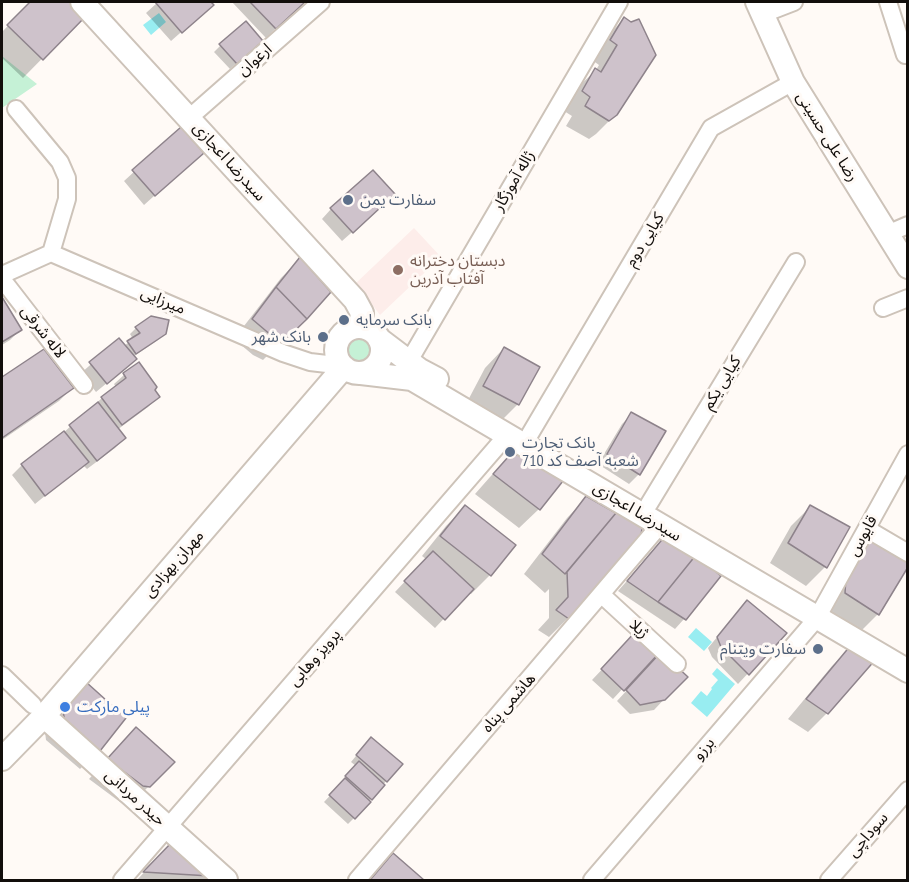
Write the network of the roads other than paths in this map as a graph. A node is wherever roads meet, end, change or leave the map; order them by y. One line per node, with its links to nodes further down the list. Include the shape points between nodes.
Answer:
1 (82, 2): 10 (main road, سیدرضا اعجازی)
2 (321, 2): 10 (street, ارغوان)
3 (619, 2): 20 (street, ژاله آموزگار)
4 (794, 2): 6 (street)
5 (888, 2): 7 (street)
6 (760, 8): 8 (main road, رضا علی حسینی)
7 (905, 55)
8 (793, 82): 11 (main road, رضا علی حسینی); 23 (street, کیایی دوم, via 711,128)
9 (16, 109): 12 (street, via 60,162 66,178 67,200)
10 (189, 118): 18 (main road, سیدرضا اعجازی, via 355,300 362,313)
11 (897, 229): 14 (main road, رضا علی حسینی)
12 (51, 253): 15 (street); 21 (street, میرزایی, via 283,353 310,362)
13 (796, 262): 26 (street, کیایی یکم)
14 (908, 267)
15 (2, 277): 22 (street, لاله شرقی)
16 (908, 298): 17 (street)
17 (883, 308)
18 (360, 327): 19 (main road, سیدرضا اعجازی); 21 (main road, via 341,336 336,350)
19 (379, 339): 20 (main road, سیدرضا اعجازی); 21 (main road, via 382,354 374,367 368,371)
20 (409, 361): 23 (main road, سیدرضا اعجازی)
21 (342, 365): 24 (main road, سیدرضا اعجازی, via 412,379); 36 (main road, مهران بهزادی)
22 (84, 385)
23 (530, 434): 26 (main road, سیدرضا اعجازی)
24 (507, 435): 27 (main road, سیدرضا اعجازی); 40 (street, پرویز وهابی)
25 (908, 454): 28 (street, قایوس)
26 (649, 504): 31 (main road, سیدرضا اعجازی)
27 (660, 525): 30 (street, هاشمی پناه); 31 (main road, سیدرضا اعجازی)
28 (867, 529): 29 (street); 31 (street, قایوس)
29 (908, 553)
30 (602, 595): 33 (street, ژیلا); 43 (street, هاشمی پناه)
31 (821, 612): 32 (main road, سیدرضا اعجازی); 34 (main road, سیدرضا اعجازی); 44 (street, برزو)
32 (908, 656)
33 (677, 664)
34 (908, 671)
35 (2, 675): 36 (street)
36 (38, 711): 37 (main road, مهران بهزادی); 38 (main road, مهران بهزادی); 40 (main road, حیدر مردانی)
37 (2, 738)
38 (2, 759)
39 (908, 790): 45 (street, سوداچی)
40 (168, 828): 41 (street, پرویز وهابی); 42 (main road, حیدر مردانی)
41 (122, 880)
42 (226, 880)
43 (357, 880)
44 (591, 880)
45 (829, 880)

